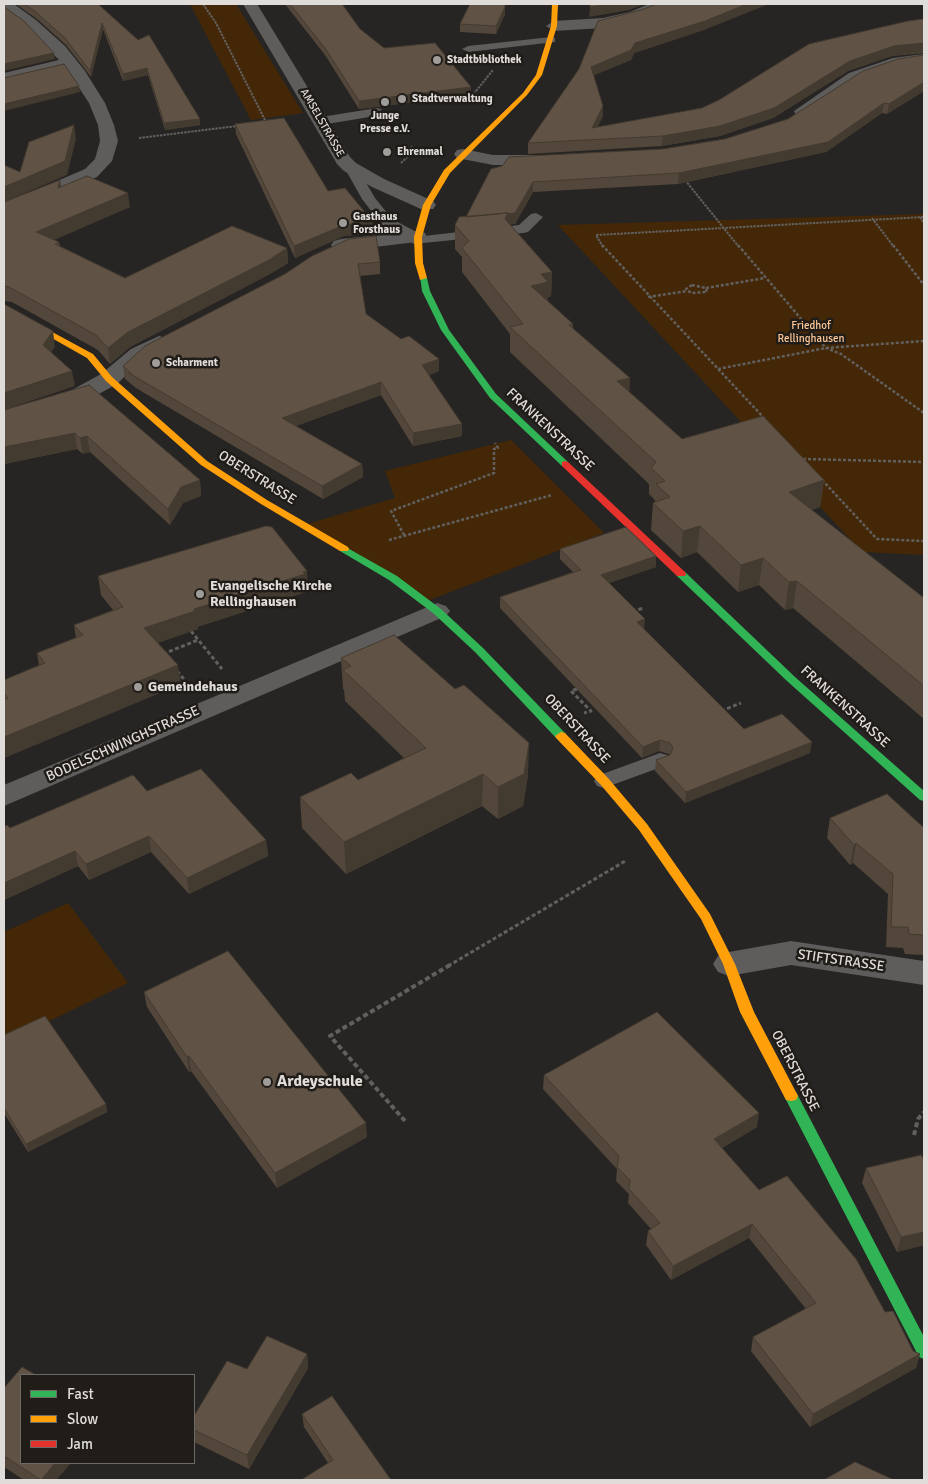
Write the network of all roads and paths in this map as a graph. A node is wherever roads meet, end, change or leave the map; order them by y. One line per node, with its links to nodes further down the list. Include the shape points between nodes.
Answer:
1 (5, 4): 10 (street, via 31,23)
2 (203, 4): 14 (path, via 216,23 266,122)
3 (250, 4): 14 (street, AMSELSTRASSE)
4 (555, 4): 6 (main road, FRANKENSTRASSE)
5 (662, 4): 6 (street, via 635,15)
6 (552, 33): 7 (lane); 20 (main road, FRANKENSTRASSE, via 539,75 525,94)
7 (505, 45): 8 (lane); 12 (path, via 489,77 467,102)
8 (468, 49)
9 (924, 59): 15 (street, via 893,64 855,76)
10 (69, 62): 11 (street); 17 (street, via 97,103)
11 (4, 78)
12 (446, 103)
13 (376, 112): 14 (lane)
14 (320, 118): 22 (street, AMSELSTRASSE)
15 (790, 119)
16 (246, 124): 17 (path)
17 (109, 141): 25 (street, via 104,161 91,173)
18 (411, 146): 19 (path)
19 (414, 151)
20 (464, 154): 21 (street, via 510,161); 24 (main road, FRANKENSTRASSE, via 443,177)
21 (559, 160)
22 (350, 168): 24 (street, AMSELSTRASSE); 32 (lane, via 387,222)
23 (684, 179): 31 (path)
24 (427, 204): 32 (main road, FRANKENSTRASSE)
25 (4, 211)
26 (536, 217): 32 (lane, via 523,230)
27 (920, 217): 28 (path); 29 (path); 30 (path)
28 (924, 217)
29 (872, 218): 31 (path); 35 (path)
30 (924, 223)
31 (722, 227): 34 (path); 38 (path, via 596,235 604,249)
32 (418, 239): 33 (street, via 345,244); 70 (main road, FRANKENSTRASSE, via 419,262 426,291 445,330 494,396 790,679)
33 (321, 255)
34 (766, 278): 36 (path); 42 (path)
35 (924, 285)
36 (706, 288): 37 (path, via 692,285 686,288); 37 (path, via 707,292 702,294)
37 (687, 291): 38 (path)
38 (648, 297): 43 (path)
39 (4, 308): 44 (main road, OBERSTRASSE, via 90,356)
40 (172, 335): 44 (street, via 138,353)
41 (924, 341): 42 (path)
42 (826, 348): 43 (path); 45 (path, via 841,354)
43 (718, 369): 47 (path)
44 (109, 379): 46 (street, via 78,396); 55 (main road, OBERSTRASSE, via 204,463 393,578)
45 (924, 413)
46 (4, 419)
47 (770, 424)
48 (494, 442): 52 (path, via 498,448 494,449 494,473 391,511 404,536)
49 (924, 462): 50 (path, via 803,459)
50 (810, 466)
51 (816, 473): 53 (path, via 876,539)
52 (520, 503)
53 (924, 540)
54 (644, 608): 56 (path)
55 (437, 611): 64 (street, BODELSCHWINGHSTRASSE); 68 (main road, OBERSTRASSE, via 479,650)
56 (627, 612)
57 (191, 631): 58 (path)
58 (198, 640): 59 (path); 64 (path)
59 (162, 655): 60 (path); 61 (path)
60 (156, 657)
61 (168, 661)
62 (174, 667): 63 (path)
63 (185, 680)
64 (241, 693): 69 (street, BODELSCHWINGHSTRASSE)
65 (741, 703): 66 (path)
66 (716, 713)
67 (660, 760): 68 (lane)
68 (604, 781): 71 (main road, OBERSTRASSE)
69 (4, 796)
70 (924, 797)
71 (658, 848): 72 (main road, OBERSTRASSE, via 706,918); 75 (path, via 624,862 330,1036)
72 (729, 964): 73 (street, STIFTSTRASSE, via 791,953); 77 (main road, OBERSTRASSE, via 747,1012)
73 (924, 973)
74 (924, 1112): 76 (path, via 918,1119)
75 (405, 1121)
76 (914, 1135)
77 (924, 1352)

